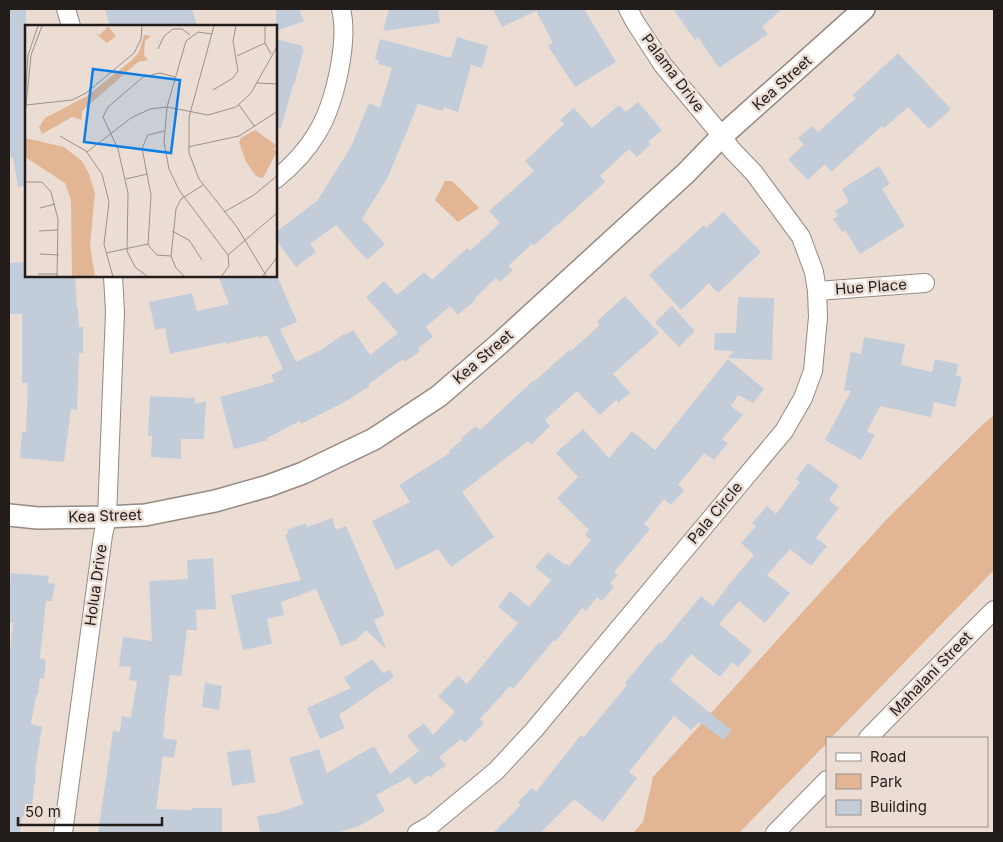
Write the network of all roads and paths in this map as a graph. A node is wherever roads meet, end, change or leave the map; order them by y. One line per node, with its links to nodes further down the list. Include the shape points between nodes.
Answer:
1 (66, 9): 5 (street)
2 (341, 9): 7 (street, via 342,57 326,117 296,160)
3 (628, 9): 6 (street, Palama Drive, via 663,65)
4 (864, 9): 6 (street, Kea Street)
5 (72, 25)
6 (722, 136): 10 (street, Pala Circle, via 801,237 814,272); 12 (street, Kea Street, via 686,173 499,344 439,396 374,439 304,473 268,486 146,515)
7 (278, 177)
8 (113, 278): 12 (street, Holua Drive, via 115,312)
9 (925, 283): 10 (street, Hue Place)
10 (817, 291): 17 (street, Pala Circle, via 813,371 803,398 784,431 496,772)
11 (9, 514): 12 (street, Kea Street, via 38,518)
12 (107, 517): 16 (street, Holua Drive)
13 (994, 610): 14 (street, Mahalani Street)
14 (869, 737)
15 (826, 781): 18 (street)
16 (63, 833)
17 (417, 833)
18 (775, 833)

